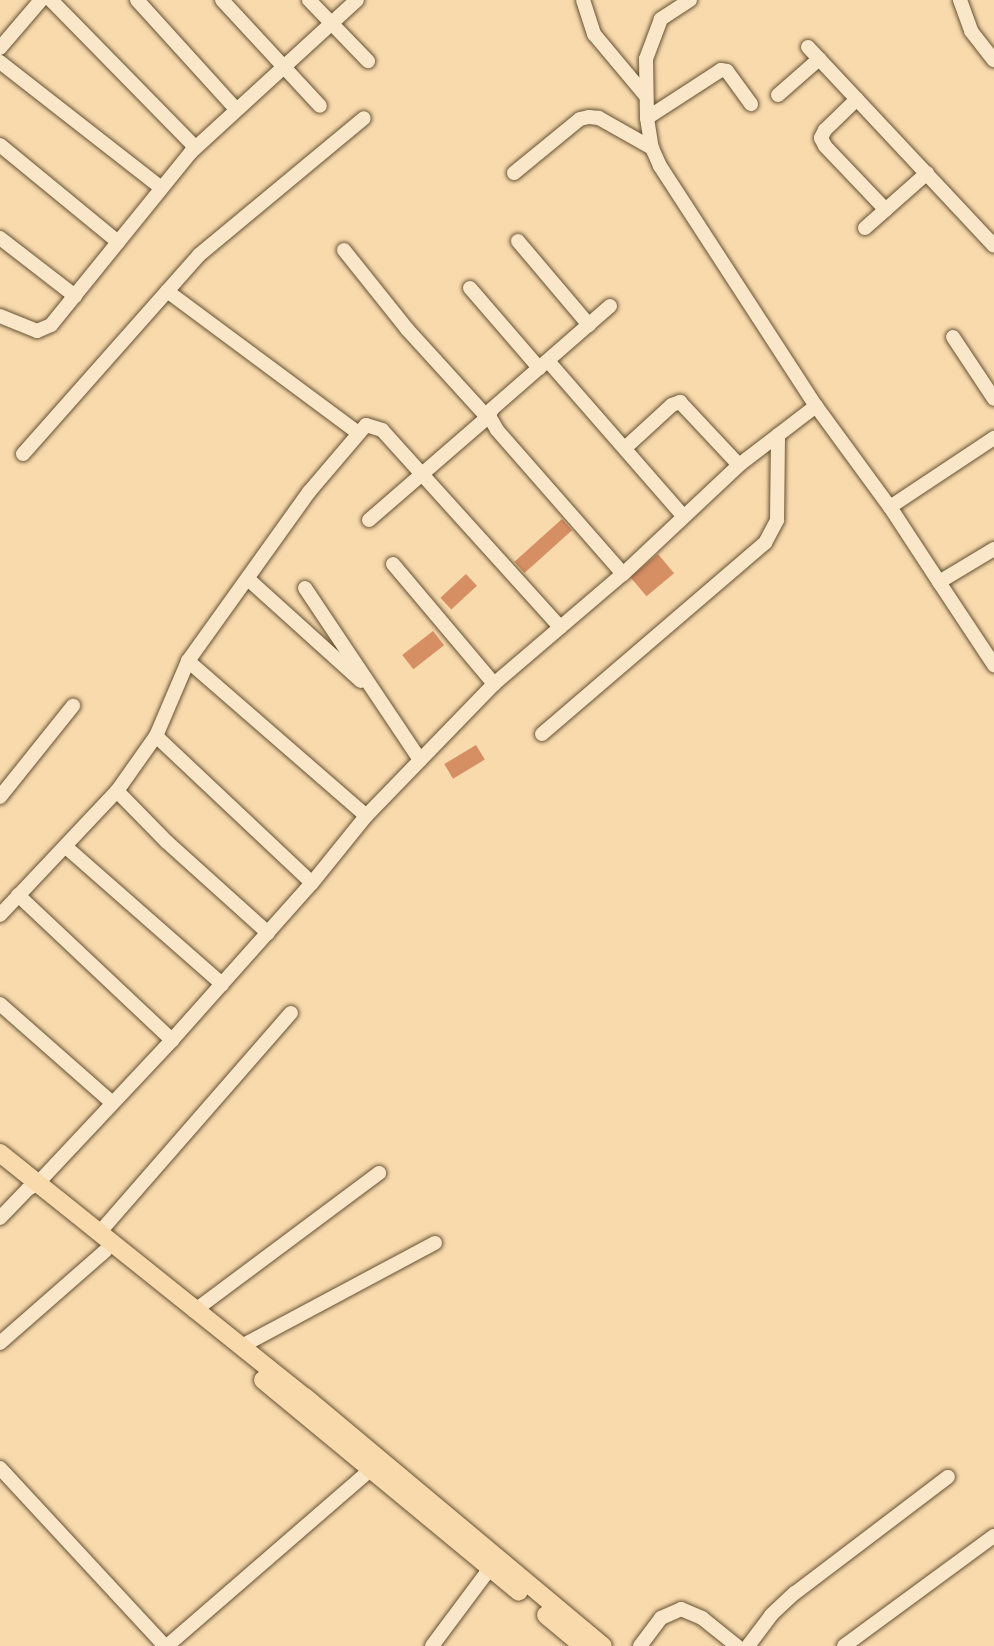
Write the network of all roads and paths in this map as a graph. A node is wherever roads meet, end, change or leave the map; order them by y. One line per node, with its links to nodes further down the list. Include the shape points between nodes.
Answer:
1 (41, 0): 12 (street)
2 (51, 0): 27 (street)
3 (137, 0): 23 (street)
4 (222, 0): 17 (street)
5 (309, 0): 10 (street)
6 (357, 0): 10 (street)
7 (583, 0): 18 (street, via 594,34)
8 (690, 0): 18 (street, via 661,19 655,31 646,60)
9 (960, 0): 14 (street, via 971,31)
10 (331, 24): 15 (street); 17 (street)
11 (808, 47): 13 (street)
12 (0, 48)
13 (819, 59): 19 (street); 20 (street)
14 (994, 60)
15 (368, 61)
16 (0, 62): 31 (street)
17 (283, 67): 22 (street); 23 (street)
18 (645, 95): 25 (street)
19 (778, 95)
20 (857, 99): 30 (street); 32 (street, via 821,138)
21 (751, 104): 25 (street, via 721,69)
22 (320, 106)
23 (236, 109): 27 (street)
24 (364, 118): 40 (street, via 223,233)
25 (647, 118): 28 (street)
26 (0, 145): 36 (street)
27 (195, 147): 31 (street)
28 (652, 148): 29 (street, via 600,118 589,117 580,119); 48 (street)
29 (514, 173)
30 (927, 173): 32 (street); 37 (street)
31 (160, 188): 36 (street)
32 (886, 210): 33 (street)
33 (865, 228)
34 (0, 238): 41 (street)
35 (518, 241): 44 (street)
36 (118, 242): 41 (street)
37 (993, 242)
38 (344, 250): 49 (street, via 407,330)
39 (470, 288): 46 (street)
40 (167, 291): 50 (street); 54 (street)
41 (75, 296): 43 (street, via 51,325 37,331)
42 (610, 306): 44 (street)
43 (0, 316)
44 (589, 325): 46 (street)
45 (953, 337): 47 (street)
46 (543, 364): 49 (street); 53 (street)
47 (994, 399)
48 (816, 406): 51 (street); 57 (street)
49 (488, 416): 56 (street); 62 (street)
50 (358, 433): 56 (street, via 366,425 377,427); 63 (street, via 309,492)
51 (778, 435): 55 (street); 72 (street, via 777,520 765,543)
52 (994, 438): 57 (street)
53 (625, 448): 55 (street, via 680,402); 58 (street)
54 (23, 454)
55 (739, 465): 58 (street)
56 (422, 476): 59 (street); 66 (street)
57 (890, 507): 64 (street)
58 (683, 516): 62 (street)
59 (369, 520)
60 (994, 549): 64 (street)
61 (393, 564): 69 (street)
62 (623, 574): 66 (street)
63 (248, 579): 67 (street); 70 (street)
64 (939, 582): 68 (street)
65 (304, 587): 70 (street)
66 (560, 627): 69 (street)
67 (188, 661): 73 (street); 77 (street)
68 (994, 666)
69 (495, 684): 74 (street)
70 (380, 699): 74 (street)
71 (72, 706): 76 (street)
72 (542, 734)
73 (156, 736): 75 (street); 79 (street)
74 (420, 760): 77 (street)
75 (117, 791): 78 (street); 82 (street)
76 (0, 797)
77 (366, 816): 79 (street)
78 (66, 847): 80 (street); 83 (street)
79 (312, 883): 82 (street)
80 (18, 895): 81 (street); 86 (street)
81 (0, 915)
82 (268, 933): 83 (street)
83 (222, 984): 86 (street)
84 (0, 1004): 87 (street)
85 (291, 1013): 93 (street)
86 (172, 1040): 87 (street)
87 (111, 1102): 91 (street)
88 (0, 1153): 91 (main road)
89 (0, 1166): 91 (main road)
90 (379, 1172): 96 (street)
91 (32, 1186): 92 (street); 93 (main road); 95 (main road)
92 (0, 1218)
93 (99, 1233): 96 (main road)
94 (435, 1243): 98 (street)
95 (106, 1251): 97 (street); 99 (main road)
96 (194, 1311): 98 (main road)
97 (0, 1343)
98 (240, 1347): 99 (main road)
99 (375, 1466): 103 (main road); 104 (street)
100 (0, 1468): 104 (street)
101 (948, 1477): 110 (street, via 794,1592)
102 (994, 1536): 111 (street)
103 (493, 1563): 105 (street); 106 (main road); 107 (main road)
104 (166, 1646)
105 (432, 1646)
106 (583, 1646)
107 (603, 1646)
108 (640, 1646): 109 (street, via 661,1618 681,1609 702,1618)
109 (737, 1646)
110 (748, 1646)
111 (844, 1646)

